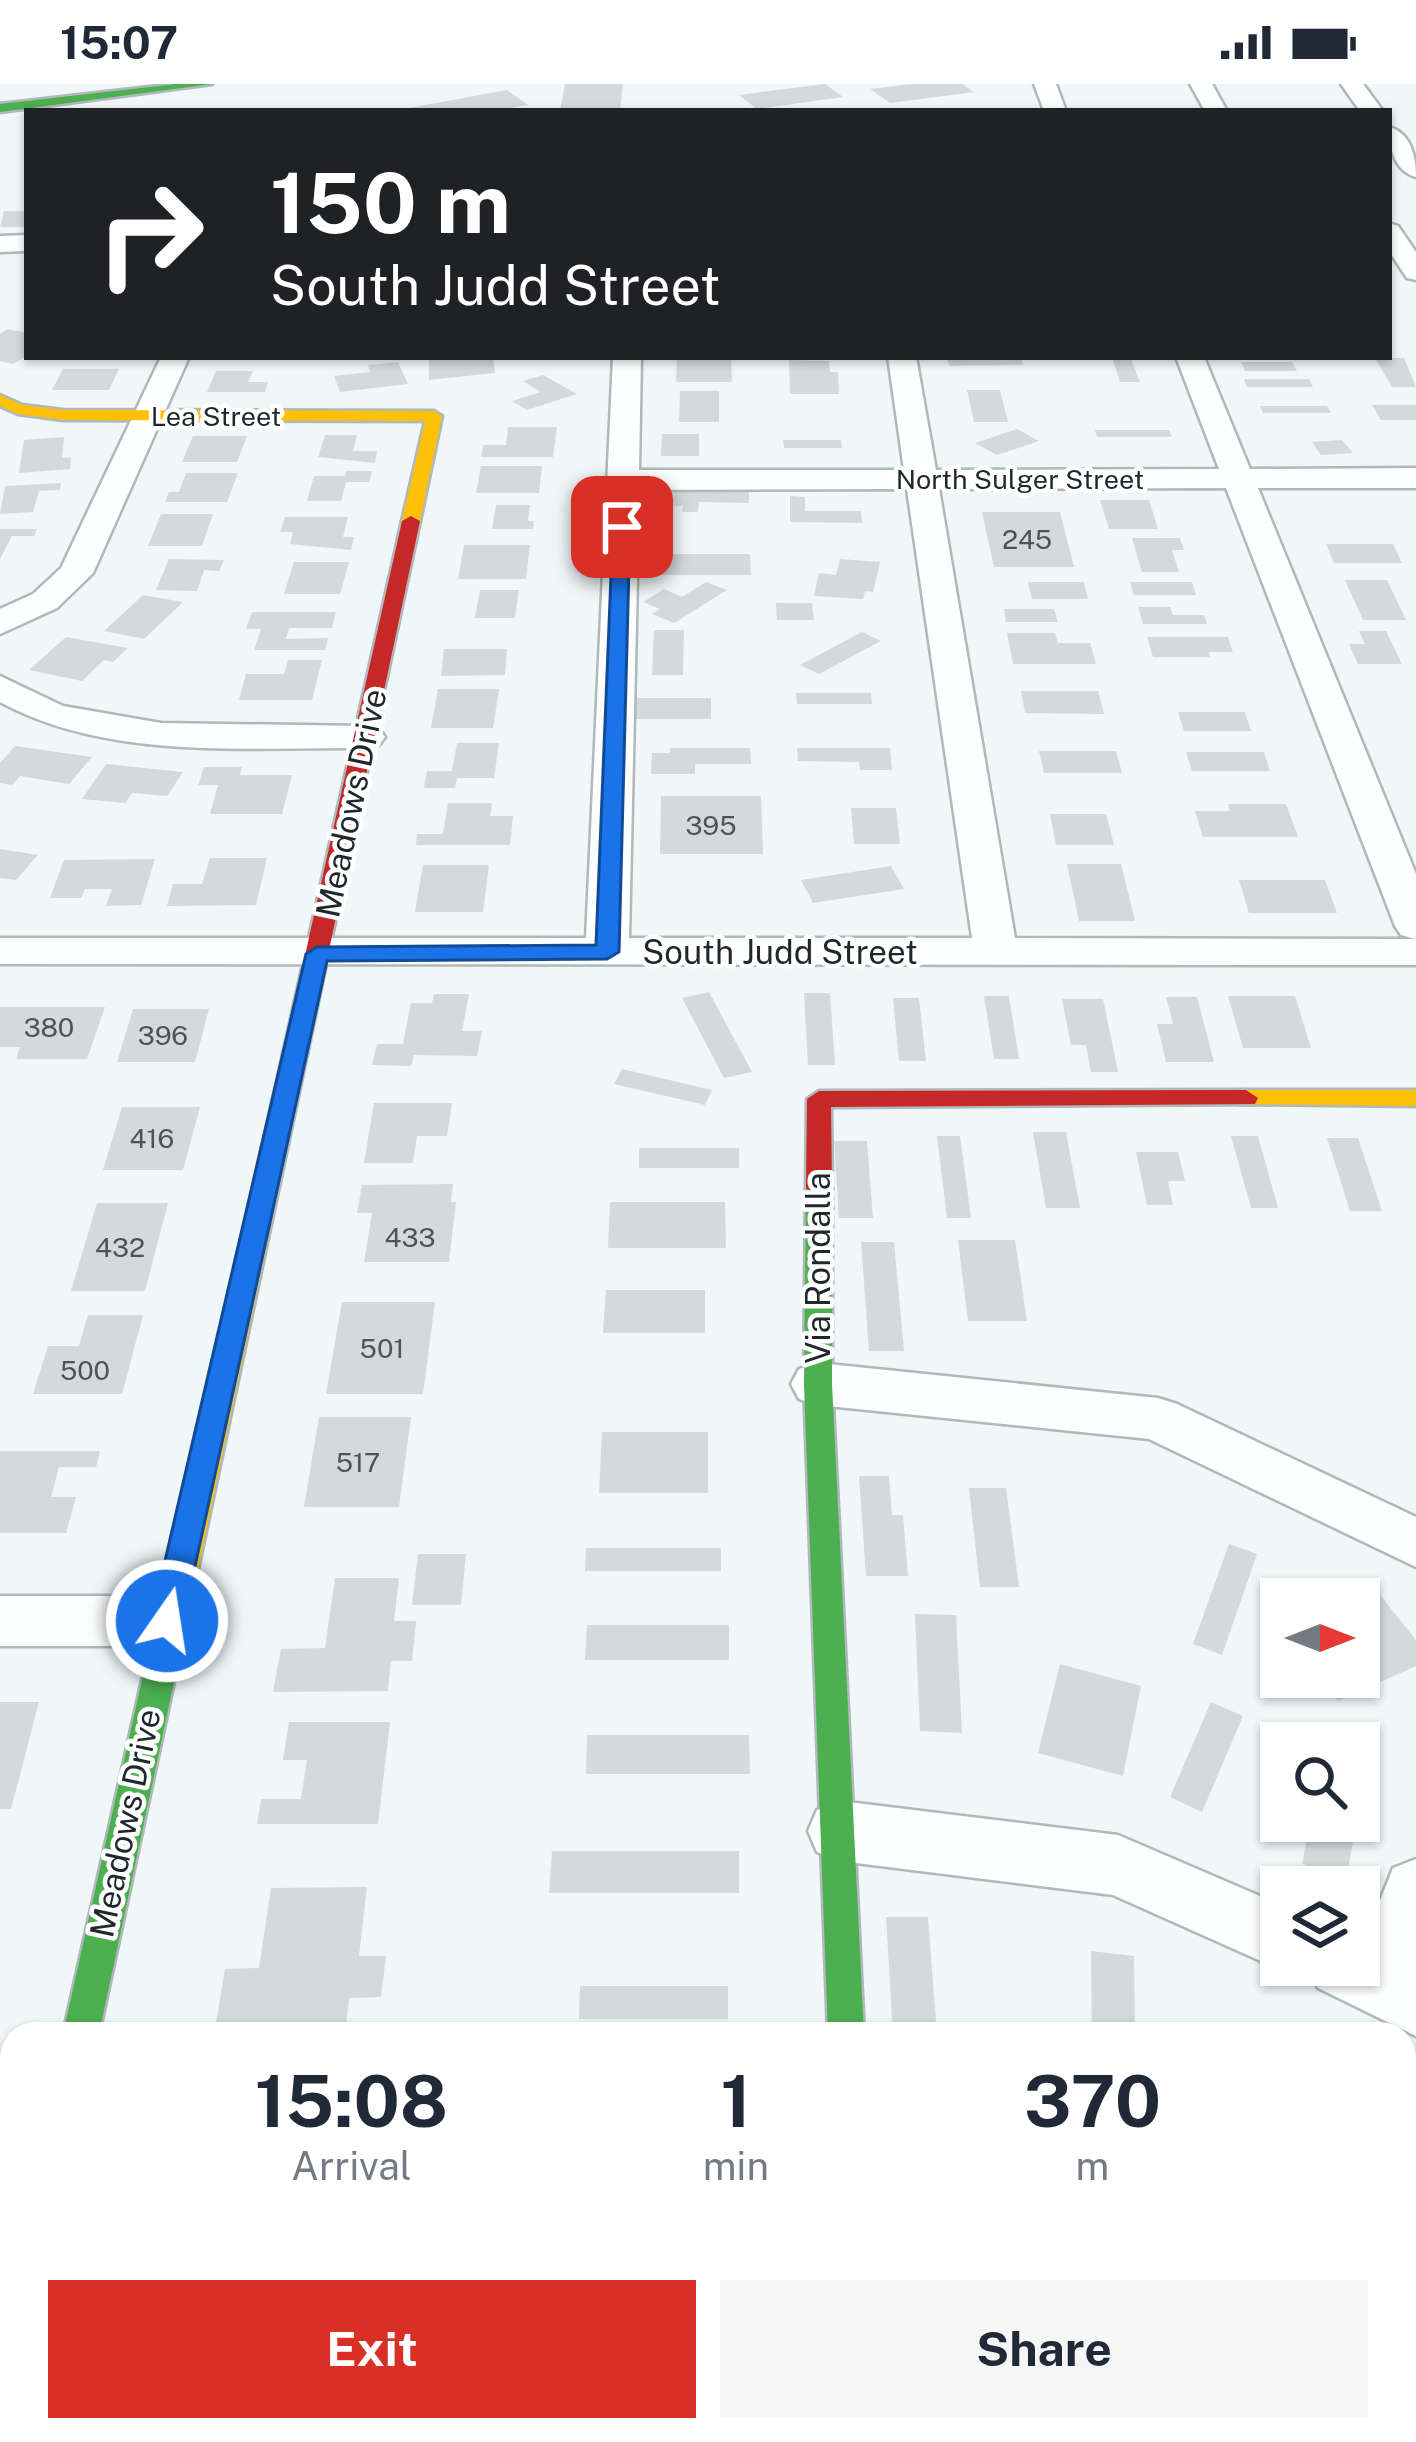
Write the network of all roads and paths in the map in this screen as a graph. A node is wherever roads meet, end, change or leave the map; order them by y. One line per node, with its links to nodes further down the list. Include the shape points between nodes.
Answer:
1 (74, 84): 3 (street)
2 (206, 84): 4 (street)
3 (0, 92)
4 (0, 108)
5 (1392, 138): 6 (street)
6 (1416, 170)
7 (1392, 236): 8 (street)
8 (1416, 272)
9 (174, 360): 14 (street)
10 (627, 360): 19 (street)
11 (903, 360): 18 (street)
12 (1191, 360): 16 (street)
13 (0, 400): 14 (street, Lea Street, via 63,416)
14 (151, 416): 15 (street, Lea Street); 20 (street, via 76,573 45,601)
15 (434, 416): 22 (street, Meadows Drive)
16 (1241, 478): 17 (street, North Sulger Street); 18 (street, North Sulger Street); 23 (street)
17 (1416, 478)
18 (925, 479): 19 (street, North Sulger Street); 26 (street)
19 (623, 480): 25 (street)
20 (0, 622)
21 (0, 686): 22 (street, via 52,715 161,734)
22 (366, 737): 28 (street, Meadows Drive)
23 (1416, 926)
24 (0, 952): 28 (street, South Judd Street)
25 (607, 952): 26 (street, South Judd Street); 28 (street, South Judd Street)
26 (996, 952): 27 (street, South Judd Street)
27 (1416, 952)
28 (317, 954): 33 (street, Meadows Drive)
29 (1416, 1098): 30 (street, Via Rondalla, via 819,1099)
30 (818, 1384): 31 (street, via 1158,1419); 34 (street, Via Rondalla)
31 (1416, 1543)
32 (0, 1621): 33 (street)
33 (167, 1621): 38 (street, Meadows Drive)
34 (840, 1832): 36 (street, via 1118,1865); 39 (street, Via Rondalla)
35 (1416, 1890): 37 (street)
36 (1260, 1929)
37 (1380, 1983)
38 (83, 2022)
39 (846, 2022)

